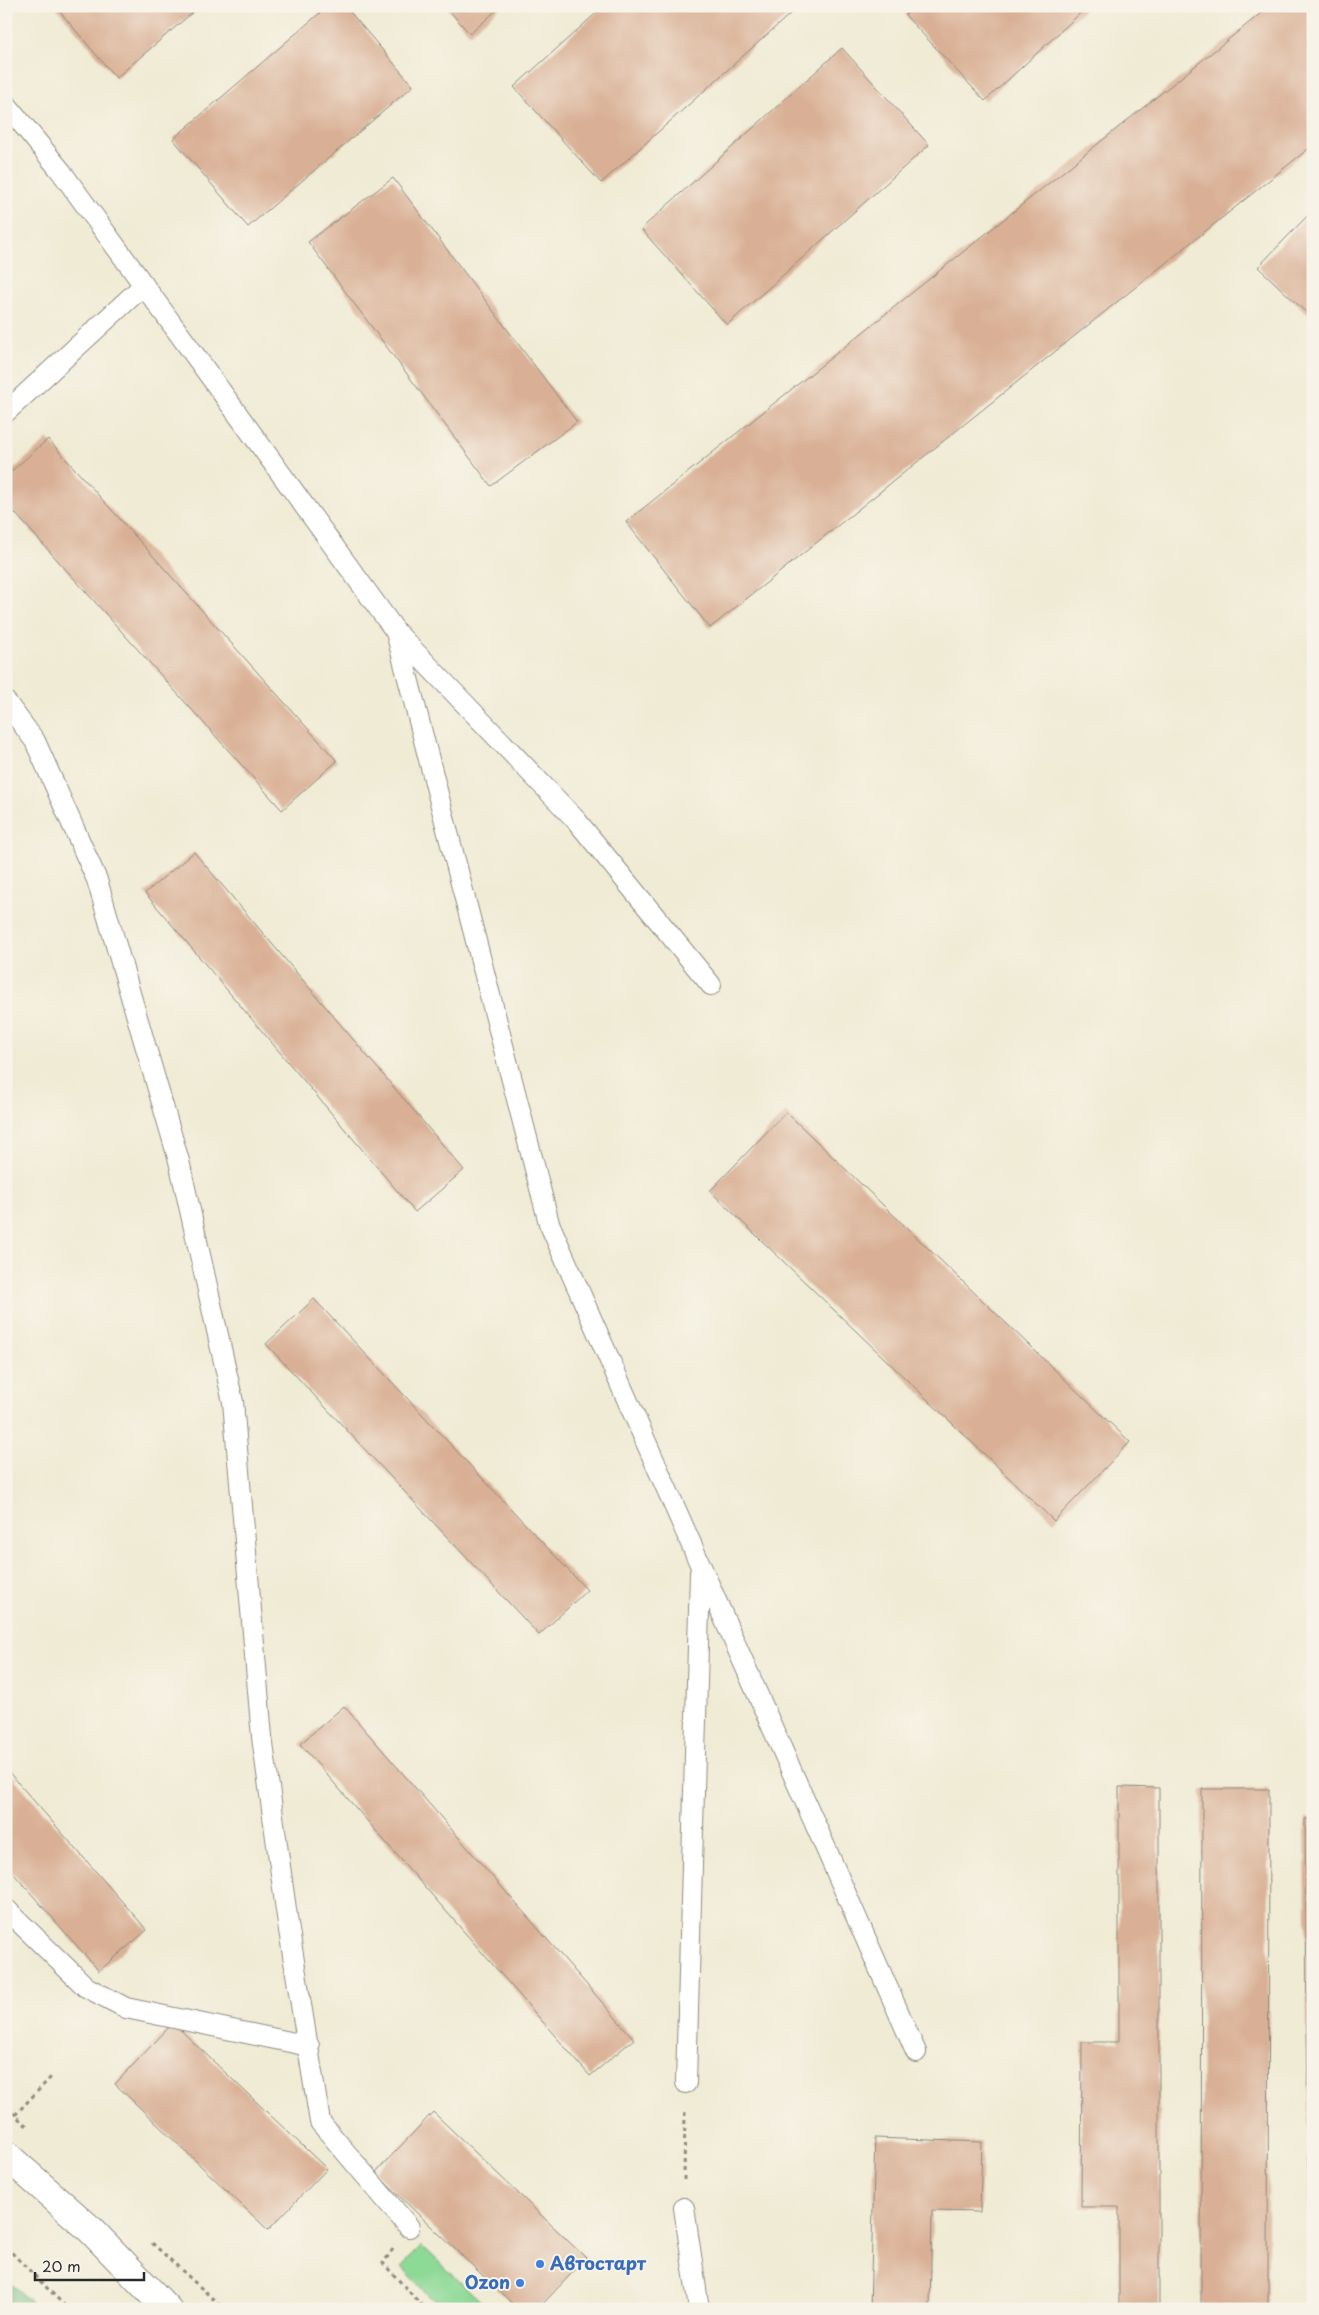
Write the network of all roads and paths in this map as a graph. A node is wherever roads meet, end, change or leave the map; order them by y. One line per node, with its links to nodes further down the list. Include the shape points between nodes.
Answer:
1 (6, 104): 2 (lane, via 60,170)
2 (144, 285): 3 (lane); 4 (lane)
3 (6, 412)
4 (396, 632): 6 (lane, via 576,820); 7 (lane, via 549,1223)
5 (6, 702): 9 (lane, via 35,741 97,880 184,1181 233,1402 262,1737)
6 (711, 985)
7 (701, 1566): 10 (lane); 12 (lane)
8 (6, 1909): 9 (lane, via 86,1987 126,2008)
9 (309, 2046): 16 (lane, via 320,2122)
10 (916, 2052)
11 (52, 2076): 13 (path)
12 (686, 2083): 15 (path)
13 (15, 2115)
14 (6, 2155): 19 (street, via 91,2230)
15 (684, 2208): 21 (lane)
16 (409, 2227): 20 (path, via 383,2264)
17 (6, 2247): 18 (path)
18 (68, 2309)
19 (167, 2309)
20 (425, 2309)
21 (698, 2309)

